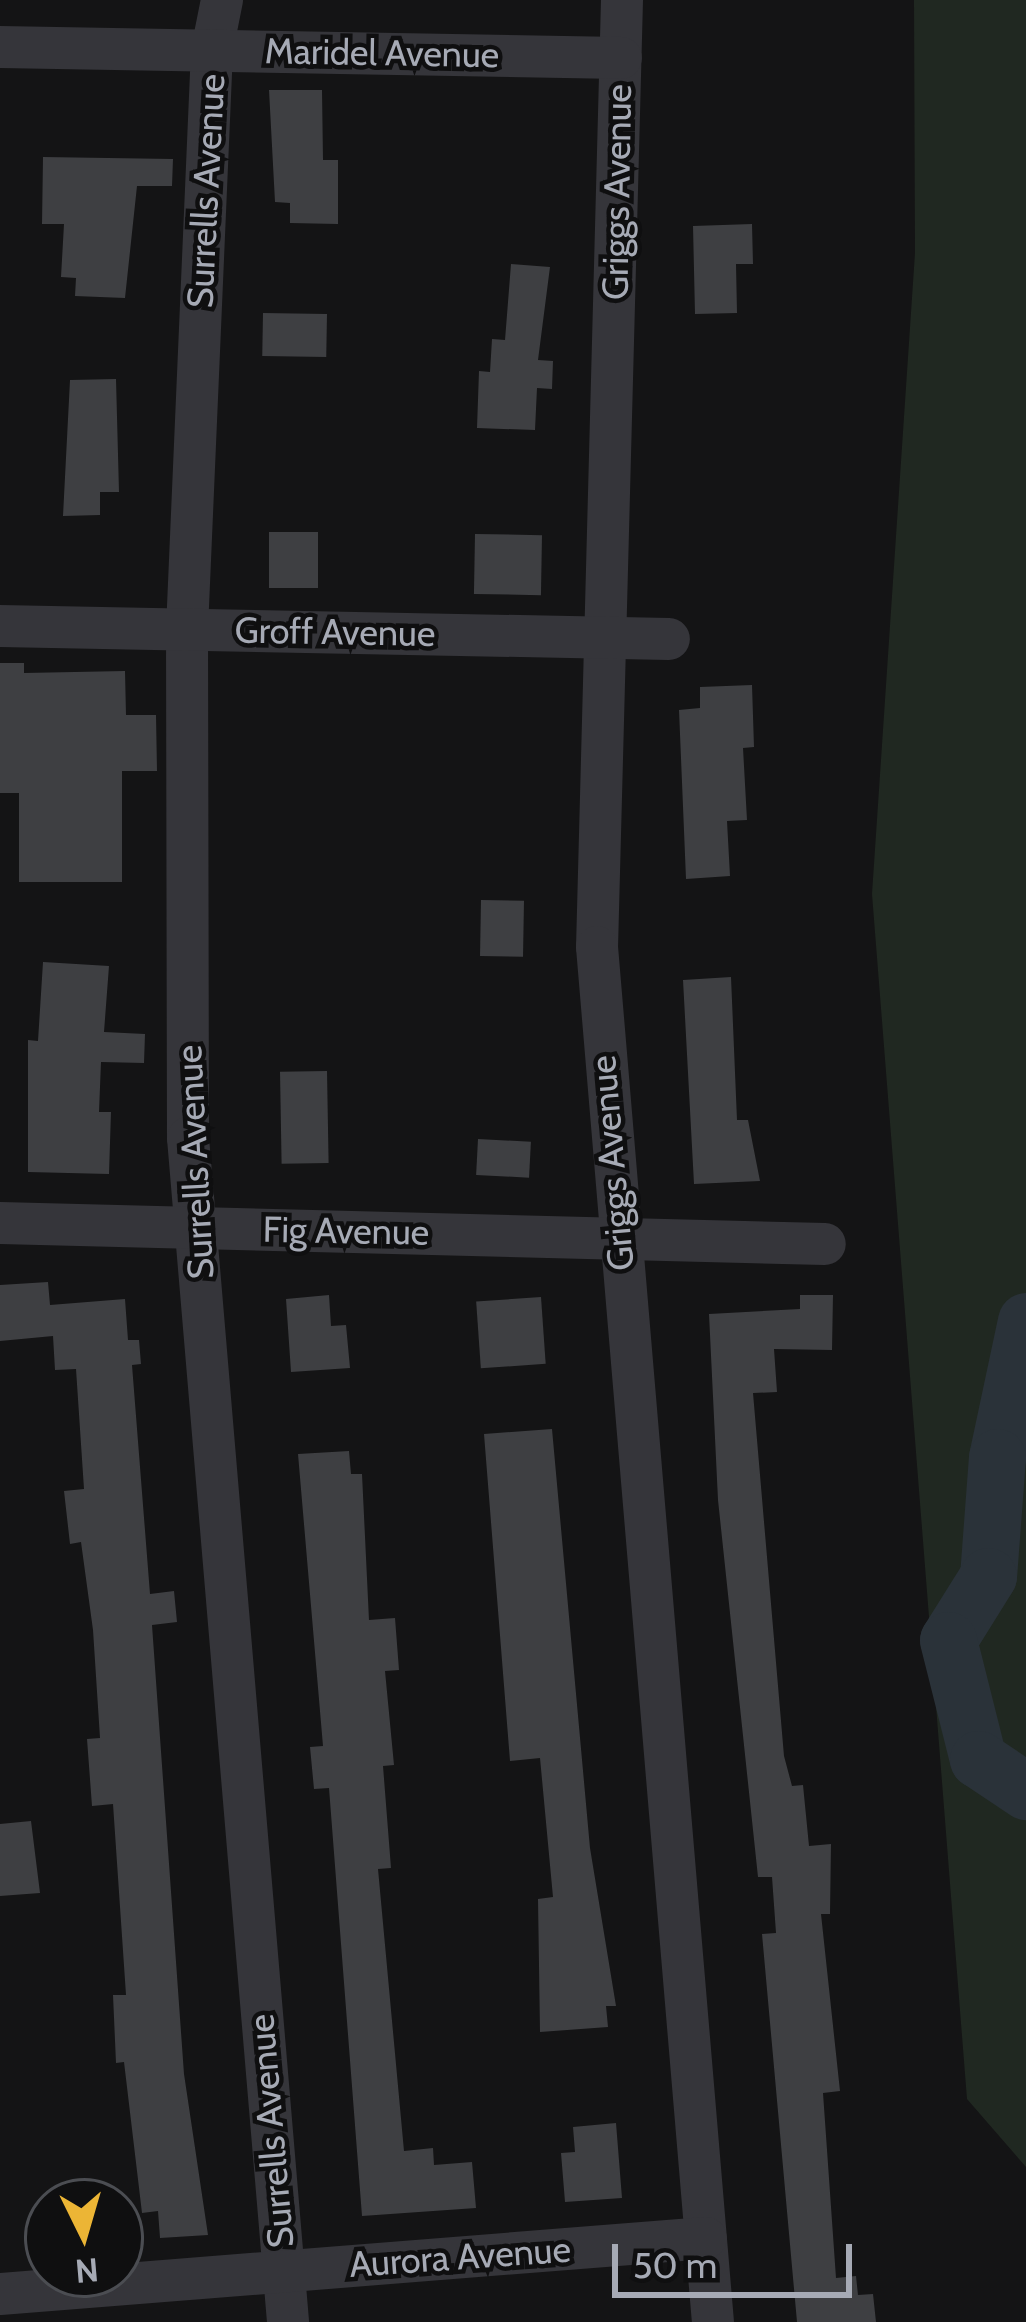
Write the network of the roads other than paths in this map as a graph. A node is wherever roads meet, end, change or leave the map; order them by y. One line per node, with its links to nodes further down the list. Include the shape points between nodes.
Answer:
1 (221, 0): 4 (street, Surrells Avenue)
2 (622, 0): 5 (street, Griggs Avenue)
3 (0, 47): 4 (street, Maridel Avenue)
4 (212, 50): 5 (street, Maridel Avenue); 7 (street, Surrells Avenue)
5 (621, 58): 8 (street, Griggs Avenue)
6 (0, 626): 7 (street, Groff Avenue)
7 (187, 629): 8 (street, Groff Avenue); 11 (street, Surrells Avenue)
8 (606, 638): 9 (street, Groff Avenue); 12 (street, Griggs Avenue, via 597,947)
9 (669, 638)
10 (0, 1223): 11 (street, Fig Avenue)
11 (196, 1228): 12 (street, Fig Avenue); 15 (street, Surrells Avenue)
12 (619, 1238): 13 (street, Fig Avenue); 14 (street, Griggs Avenue)
13 (825, 1244)
14 (706, 2239): 15 (street, Aurora Avenue); 18 (street, Griggs Avenue)
15 (283, 2270): 16 (street, Aurora Avenue); 17 (street, Surrells Avenue)
16 (0, 2294)
17 (288, 2322)
18 (713, 2322)

